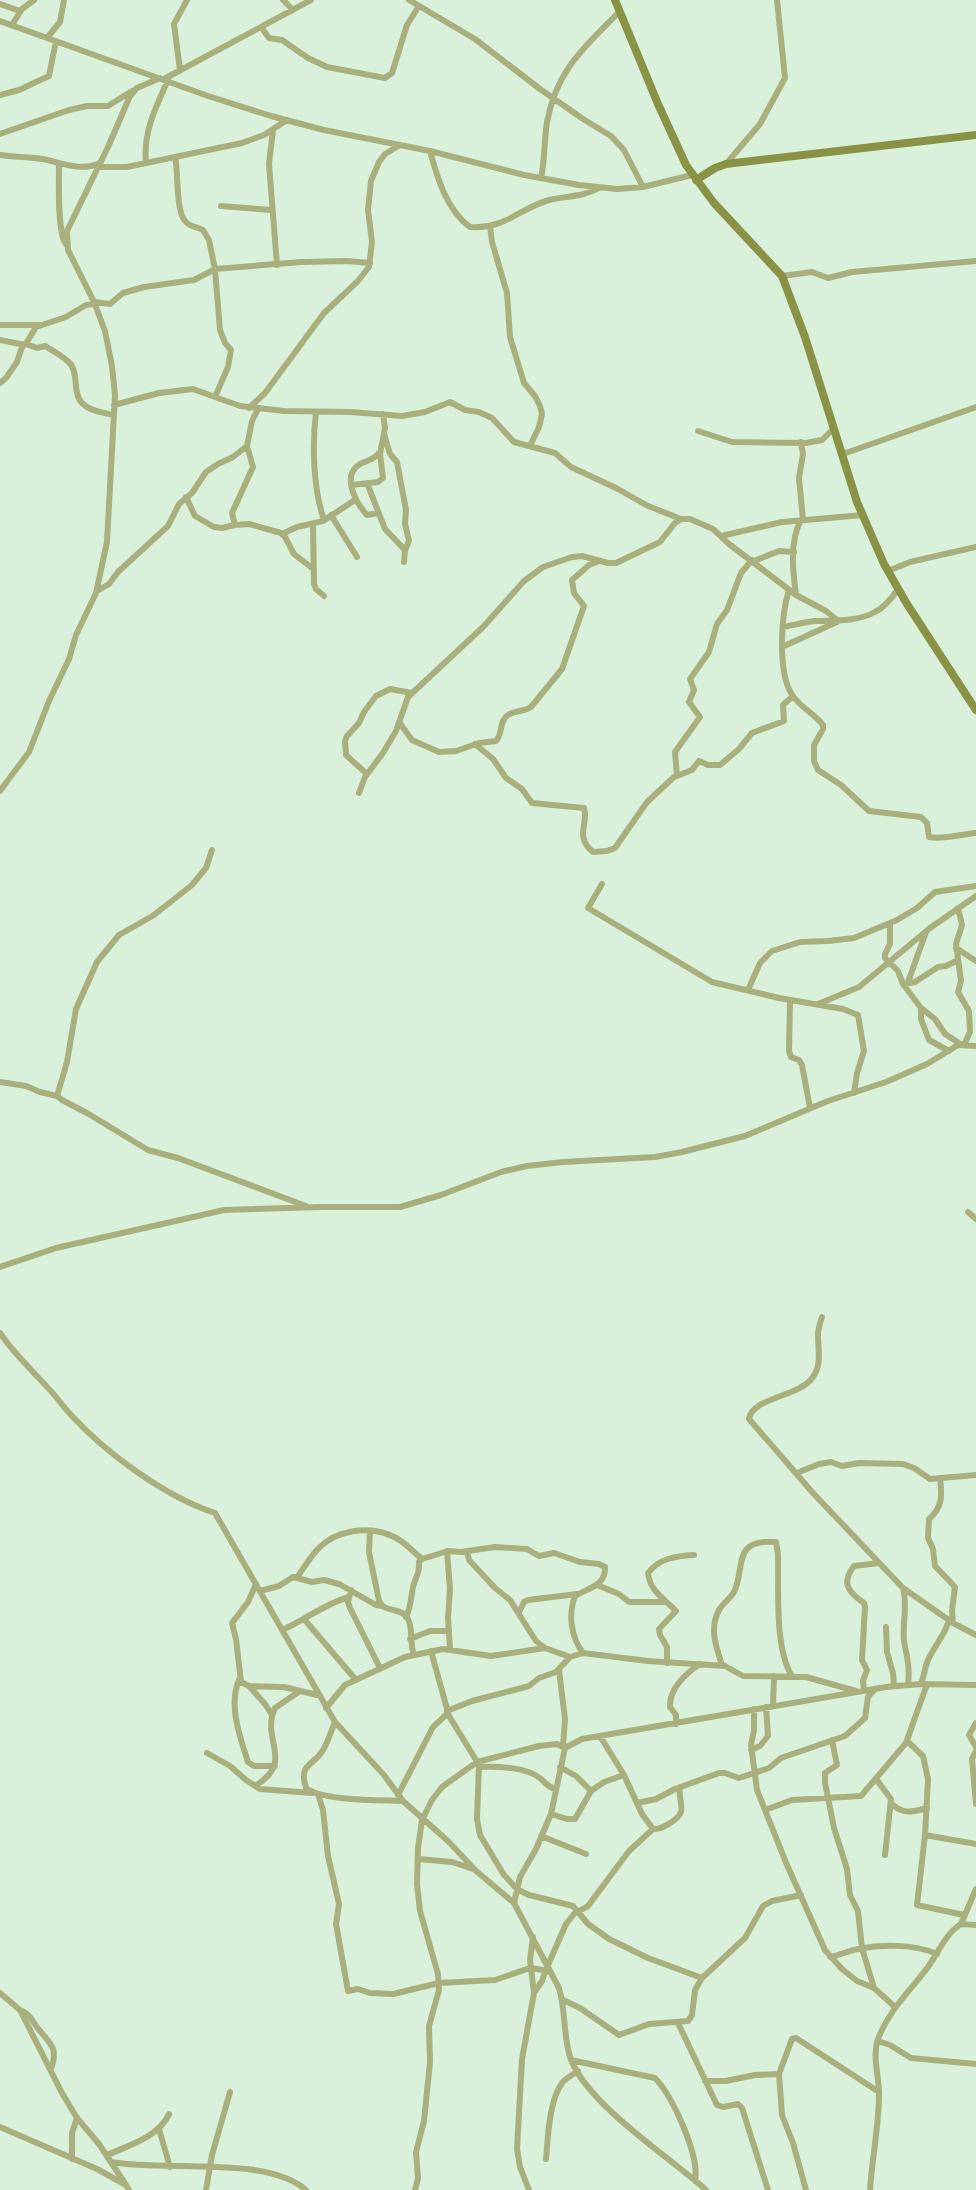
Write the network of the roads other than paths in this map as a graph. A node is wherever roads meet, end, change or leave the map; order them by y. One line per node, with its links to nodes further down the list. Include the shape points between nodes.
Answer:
1 (34, 0): 13 (street)
2 (64, 0): 17 (street, via 60,22)
3 (187, 0): 19 (street, via 174,24)
4 (283, 0): 11 (street)
5 (311, 0): 11 (street)
6 (409, 0): 10 (street)
7 (615, 0): 12 (street)
8 (777, 0): 34 (street, via 785,78 760,124)
9 (0, 4): 13 (street)
10 (419, 6): 16 (street, via 407,25 392,73 386,78 322,65 287,43 269,38); 23 (street, via 494,51)
11 (293, 10): 16 (street)
12 (620, 11): 23 (street, via 569,66); 36 (street, via 658,104)
13 (20, 12): 15 (street)
14 (0, 21): 15 (street)
15 (12, 25): 17 (street)
16 (261, 27): 19 (street)
17 (47, 38): 18 (street)
18 (56, 41): 20 (street); 22 (street, via 49,76)
19 (180, 70): 20 (street)
20 (164, 79): 21 (street); 24 (street); 32 (street, via 148,127)
21 (135, 89): 26 (street, via 108,106 69,110); 35 (street)
22 (0, 95)
23 (553, 98): 37 (street); 38 (street, via 617,141)
24 (287, 120): 25 (street); 28 (street)
25 (273, 130): 31 (street, via 242,143); 41 (street, via 268,164)
26 (0, 134)
27 (976, 135): 34 (street)
28 (400, 145): 29 (street); 45 (street, via 385,154 371,181)
29 (430, 151): 37 (street); 42 (street, via 440,185 461,218 470,227)
30 (0, 155): 33 (street)
31 (175, 157): 32 (street); 47 (street, via 183,218 206,233)
32 (146, 162): 35 (street, via 127,167)
33 (59, 163): 35 (street, via 85,168); 43 (street, via 60,224)
34 (726, 164): 36 (street)
35 (100, 165): 43 (street, via 69,226)
36 (694, 177): 38 (street); 48 (street)
37 (541, 178): 39 (street)
38 (644, 187): 39 (street)
39 (599, 188): 42 (street, via 548,201)
40 (221, 206): 41 (street)
41 (271, 210): 46 (street)
42 (490, 226): 68 (street, via 507,293 510,338 524,383 542,414)
43 (66, 244): 49 (street)
44 (976, 261): 48 (street, via 852,272 828,278 812,272)
45 (370, 263): 46 (street); 58 (street, via 365,274 324,313 265,393)
46 (277, 265): 47 (street)
47 (215, 270): 49 (street, via 194,280 123,293 110,304); 55 (street, via 220,330 231,351)
48 (782, 276): 63 (street)
49 (94, 303): 51 (street); 56 (street, via 105,330)
50 (0, 325): 51 (street)
51 (40, 325): 53 (street)
52 (0, 340): 53 (street)
53 (25, 344): 54 (street); 62 (street, via 45,346 65,359 73,368 82,404)
54 (0, 382)
55 (215, 397): 56 (street, via 186,390); 58 (street)
56 (114, 405): 62 (street)
57 (976, 407): 70 (street)
58 (249, 408): 59 (street)
59 (258, 409): 60 (street); 67 (street)
60 (316, 412): 61 (street); 79 (street, via 315,466)
61 (383, 414): 65 (street); 68 (street, via 402,416 450,402 492,418 514,442)
62 (113, 415): 96 (street, via 109,522)
63 (834, 428): 66 (street, via 822,440); 70 (street)
64 (698, 431): 66 (street, via 732,442)
65 (384, 434): 69 (street); 86 (street, via 397,462 406,510 409,545)
66 (801, 442): 80 (street)
67 (247, 446): 73 (street, via 206,472); 82 (street, via 253,467 232,513)
68 (530, 446): 78 (street, via 555,453 571,467)
69 (381, 452): 71 (street, via 382,481); 72 (street, via 356,468)
70 (843, 454): 77 (street)
71 (367, 483): 72 (street); 75 (street)
72 (352, 485): 74 (street)
73 (186, 497): 82 (street, via 195,516 209,526); 96 (street, via 175,509 168,526)
74 (355, 501): 75 (street, via 367,515); 76 (street)
75 (378, 513): 86 (street, via 386,532)
76 (331, 515): 79 (street); 88 (street)
77 (863, 515): 80 (street); 93 (street)
78 (681, 519): 84 (street, via 700,522); 89 (street, via 660,542 616,562)
79 (324, 520): 81 (street)
80 (802, 520): 84 (street); 87 (street, via 796,531)
81 (314, 524): 83 (street); 92 (street)
82 (235, 525): 83 (street, via 262,527)
83 (282, 534): 92 (street, via 294,554)
84 (721, 536): 90 (street)
85 (976, 547): 93 (street)
86 (405, 550): 91 (street)
87 (794, 552): 90 (street, via 776,551); 97 (street)
88 (357, 557)
89 (599, 561): 102 (street, via 572,557 535,573); 106 (street, via 572,580 574,593 584,606 562,669 531,707 505,717 496,741)
90 (753, 561): 95 (street); 108 (street, via 741,573 727,610 717,624 709,652 690,680 694,690 689,702 700,717 675,752)
91 (404, 562)
92 (312, 568): 98 (street, via 316,589)
93 (888, 571): 94 (street)
94 (898, 589): 99 (street, via 873,614); 104 (street)
95 (789, 590): 97 (street); 100 (street)
96 (97, 591): 109 (street, via 29,752)
97 (796, 595): 99 (street)
98 (324, 596)
99 (839, 620): 100 (street); 101 (street)
100 (783, 627): 101 (street)
101 (782, 647): 103 (street)
102 (412, 693): 105 (street); 107 (street, via 390,689 381,692 347,736 346,755)
103 (793, 696): 108 (street, via 783,705 784,721 752,733 724,763 714,766 699,761 692,770); 111 (street, via 823,725 814,745 817,768 866,809 921,817 927,823 929,837)
104 (976, 710)
105 (399, 721): 106 (street, via 412,740 434,750 456,751); 107 (street)
106 (475, 744): 108 (street, via 532,803 584,808 584,840 597,853 615,848 643,807)
107 (368, 774): 110 (street)
108 (677, 776)
109 (0, 791)
110 (359, 793)
111 (976, 832)
112 (212, 850): 133 (street, via 206,868 192,885 119,935 97,962 76,1009 68,1062)
113 (602, 884): 124 (street, via 588,906 592,910 708,980)
114 (976, 886): 117 (street, via 934,892 915,910)
115 (976, 896): 116 (street)
116 (958, 908): 118 (street); 119 (street, via 962,925)
117 (890, 923): 121 (street, via 890,944 884,956); 124 (street, via 854,938 800,942 772,951 760,963)
118 (926, 931): 121 (street); 123 (street)
119 (956, 948): 120 (street); 122 (street)
120 (958, 960): 123 (street); 128 (street, via 958,996 969,1011 970,1032)
121 (889, 961): 123 (street); 126 (street, via 859,987)
122 (976, 961)
123 (906, 983): 127 (street)
124 (748, 990): 125 (street)
125 (790, 1000): 126 (street); 134 (street, via 789,1051 791,1057 801,1062)
126 (819, 1004): 132 (street, via 861,1018 864,1056)
127 (921, 1008): 128 (street, via 945,1034); 130 (street, via 929,1040)
128 (963, 1045): 129 (street); 130 (street)
129 (976, 1046)
130 (949, 1051): 132 (street, via 913,1071)
131 (0, 1082): 133 (street)
132 (855, 1093): 134 (street)
133 (57, 1096): 135 (street, via 154,1153 178,1158)
134 (810, 1108): 135 (street, via 748,1135 655,1157 526,1166 400,1207)
135 (309, 1207): 138 (street, via 203,1214 56,1248)
136 (968, 1212): 137 (street)
137 (976, 1219)
138 (0, 1267)
139 (822, 1317): 141 (street, via 820,1354 813,1377 792,1392 756,1406 748,1417)
140 (0, 1333): 151 (street, via 86,1430 145,1477 182,1500 215,1513)
141 (796, 1473): 143 (street, via 831,1462 842,1466 900,1464 930,1479); 149 (street)
142 (976, 1475): 143 (street)
143 (940, 1478): 163 (street, via 941,1503 929,1520 928,1538 935,1566 955,1587)
144 (370, 1531): 148 (street, via 387,1533); 150 (street, via 345,1533 326,1541); 159 (street, via 369,1551)
145 (447, 1551): 146 (street); 148 (street); 166 (street)
146 (467, 1551): 152 (street, via 490,1547 527,1549 536,1555 554,1553 599,1564 605,1572); 160 (street, via 469,1560)
147 (694, 1555): 158 (street, via 662,1561 650,1570 649,1581)
148 (422, 1559): 161 (street)
149 (879, 1563): 153 (street); 191 (street, via 854,1566 847,1575 846,1582 865,1607 862,1660 867,1670)
150 (297, 1577): 154 (street, via 312,1582 329,1580); 155 (street)
151 (256, 1584): 155 (street); 182 (street, via 232,1623)
152 (597, 1585): 156 (street); 158 (street, via 629,1602)
153 (903, 1588): 163 (street); 185 (street)
154 (351, 1590): 157 (street); 159 (street)
155 (260, 1591): 165 (street)
156 (579, 1594): 160 (street, via 528,1600); 172 (street, via 572,1605 571,1627)
157 (349, 1597): 162 (street, via 326,1605); 178 (street, via 350,1608)
158 (665, 1602): 175 (street, via 676,1611 659,1629 667,1647)
159 (382, 1606): 161 (street)
160 (519, 1612): 169 (street, via 536,1641)
161 (406, 1617): 168 (street)
162 (304, 1620): 165 (street); 183 (street)
163 (951, 1622): 167 (street); 184 (street, via 929,1659)
164 (886, 1627): 188 (street)
165 (282, 1630): 192 (street)
166 (449, 1631): 168 (street, via 430,1631); 170 (street)
167 (976, 1635)
168 (410, 1640): 173 (street)
169 (545, 1648): 170 (street, via 491,1656); 174 (street)
170 (450, 1649): 171 (street)
171 (431, 1651): 173 (street); 196 (street)
172 (583, 1653): 174 (street); 175 (street)
173 (414, 1655): 178 (street)
174 (570, 1657): 179 (street)
175 (667, 1663): 176 (street)
176 (700, 1664): 177 (street); 200 (street, via 671,1695 670,1707)
177 (722, 1665): 180 (street, via 743,1676); 181 (street, via 713,1632 719,1610 735,1590 740,1562 756,1544 776,1542 781,1632)
178 (381, 1668): 183 (street)
179 (559, 1670): 196 (street, via 517,1691 472,1701); 204 (street)
180 (774, 1676): 181 (street); 193 (street)
181 (792, 1676): 191 (street)
182 (240, 1680): 187 (street); 209 (street, via 234,1702 248,1762 252,1766)
183 (356, 1680): 194 (street, via 340,1690)
184 (924, 1684): 185 (street); 186 (street); 203 (street)
185 (908, 1685): 188 (street)
186 (976, 1685)
187 (249, 1686): 190 (street); 197 (street)
188 (894, 1686): 189 (street)
189 (875, 1689): 191 (street); 202 (street, via 868,1697 865,1718 845,1736)
190 (300, 1691): 192 (street); 197 (street, via 275,1708)
191 (860, 1691): 193 (street)
192 (318, 1695): 194 (street)
193 (769, 1707): 195 (street); 206 (street, via 768,1736)
194 (326, 1708): 198 (street)
195 (754, 1709): 200 (street); 206 (street)
196 (448, 1712): 208 (street); 219 (street, via 433,1727)
197 (272, 1716): 209 (street)
198 (335, 1722): 218 (street, via 322,1753 306,1768 305,1785); 219 (street)
199 (976, 1723): 205 (street, via 969,1735)
200 (676, 1724): 201 (street)
201 (600, 1736): 204 (street); 212 (street)
202 (832, 1740): 211 (street, via 781,1758 766,1770); 220 (street, via 837,1765 825,1773)
203 (907, 1741): 213 (street); 225 (street, via 925,1759)
204 (564, 1747): 208 (street, via 539,1746); 210 (street)
205 (976, 1749): 224 (street, via 972,1759)
206 (751, 1750): 211 (street)
207 (207, 1754): 214 (street)
208 (478, 1764): 216 (street, via 514,1768 539,1777); 228 (street, via 442,1787); 237 (street, via 480,1835)
209 (275, 1766): 214 (street, via 269,1777)
210 (560, 1767): 216 (street); 217 (street)
211 (753, 1772): 215 (street, via 739,1778 718,1773); 226 (street)
212 (624, 1775): 217 (street); 222 (street)
213 (876, 1779): 220 (street, via 859,1797); 223 (street, via 890,1795)
214 (255, 1786): 218 (street)
215 (680, 1787): 222 (street); 229 (street, via 680,1815)
216 (556, 1789): 227 (street)
217 (591, 1791): 227 (street, via 575,1819)
218 (318, 1794): 221 (street); 254 (street, via 339,1904 336,1924 348,1991 393,1994)
219 (398, 1795): 221 (street)
220 (828, 1798): 226 (street, via 792,1800); 246 (street, via 850,1894 858,1911)
221 (403, 1801): 228 (street)
222 (637, 1803): 229 (street)
223 (891, 1803): 225 (street, via 906,1812); 234 (street)
224 (976, 1804)
225 (927, 1808): 230 (street)
226 (765, 1810): 239 (street)
227 (551, 1814): 231 (street)
228 (422, 1820): 235 (street); 236 (street)
229 (653, 1829): 241 (street, via 629,1851 588,1905)
230 (925, 1835): 232 (street); 242 (street, via 917,1905)
231 (541, 1836): 233 (street); 237 (street)
232 (976, 1844)
233 (586, 1854)
234 (885, 1856)
235 (418, 1859): 236 (street, via 452,1862); 254 (street, via 420,1911)
236 (475, 1870): 240 (street)
237 (517, 1889): 240 (street); 241 (street, via 566,1903)
238 (976, 1889): 242 (street)
239 (801, 1895): 249 (street); 253 (street, via 766,1903 745,1938)
240 (514, 1903): 245 (street)
241 (578, 1911): 252 (street, via 562,1930); 253 (street, via 609,1939)
242 (964, 1915): 243 (street)
243 (961, 1924): 244 (street); 248 (street)
244 (976, 1925)
245 (533, 1937): 251 (street); 252 (street)
246 (862, 1948): 247 (street); 248 (street, via 918,1948); 255 (street)
247 (842, 1954): 249 (street); 250 (street)
248 (937, 1954): 259 (street)
249 (830, 1957): 250 (street)
250 (837, 1965): 255 (street, via 857,1981)
251 (530, 1968): 252 (street); 254 (street, via 495,1980); 257 (street)
252 (548, 1969): 257 (street); 258 (street)
253 (702, 1978): 261 (street, via 693,1995 692,2015 688,2021)
254 (439, 1983): 285 (street, via 429,2026 428,2087 416,2152 418,2178)
255 (874, 1988): 259 (street)
256 (0, 1993): 260 (street)
257 (534, 1993): 286 (street, via 524,2038 517,2149)
258 (563, 2001): 261 (street, via 619,2035 649,2024); 263 (street)
259 (895, 2007): 262 (street)
260 (20, 2010): 265 (street); 265 (street, via 30,2016 52,2045)
261 (678, 2023): 268 (street)
262 (878, 2041): 264 (street, via 911,2058); 270 (street)
263 (572, 2061): 266 (street); 281 (street, via 655,2078 684,2128 696,2166)
264 (976, 2064)
265 (51, 2069): 272 (street)
266 (578, 2071): 277 (street, via 564,2080 557,2092); 281 (street, via 611,2111)
267 (779, 2074): 268 (street); 270 (street, via 792,2039 798,2038); 289 (street, via 782,2115)
268 (705, 2081): 288 (street, via 720,2107 738,2104 742,2108)
269 (230, 2092): 280 (street)
270 (879, 2092): 290 (street)
271 (169, 2114): 274 (street)
272 (78, 2118): 275 (street); 276 (street, via 72,2133)
273 (0, 2127): 276 (street)
274 (159, 2129): 275 (street); 279 (street)
275 (106, 2155): 278 (street)
276 (72, 2159): 282 (street)
277 (546, 2159)
278 (111, 2162): 279 (street); 282 (street)
279 (170, 2167): 280 (street)
280 (210, 2168): 283 (street); 284 (street, via 270,2172)
281 (695, 2181): 287 (street)
282 (128, 2188)
283 (206, 2190)
284 (306, 2190)
285 (414, 2190)
286 (529, 2190)
287 (706, 2190)
288 (768, 2190)
289 (806, 2190)
290 (870, 2190)

